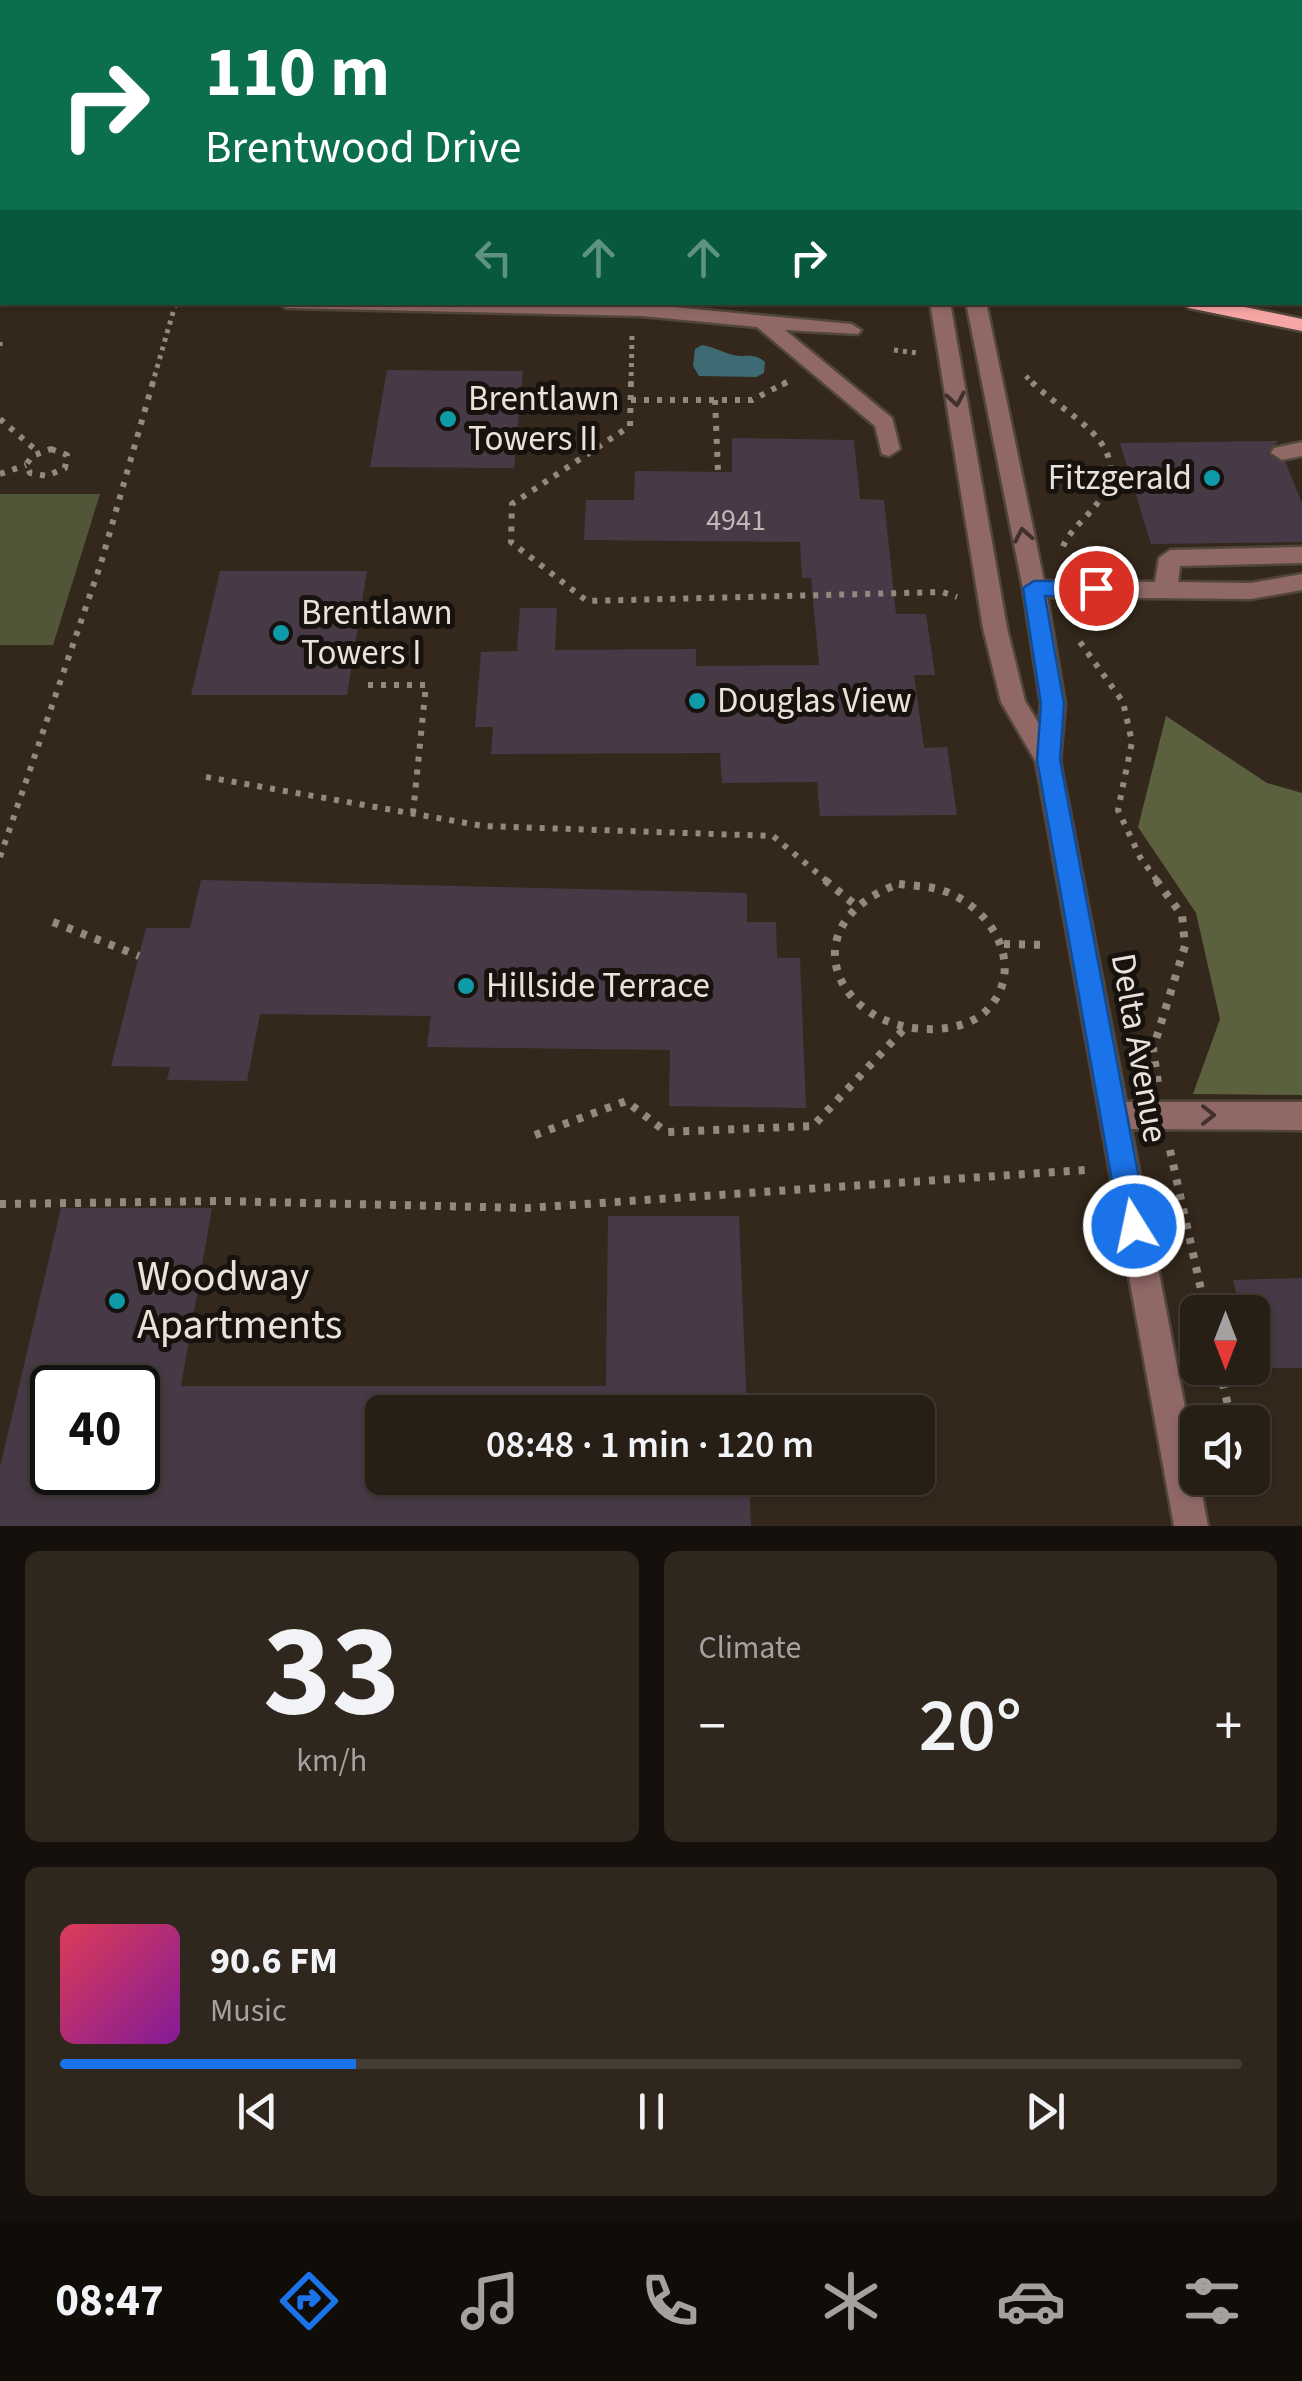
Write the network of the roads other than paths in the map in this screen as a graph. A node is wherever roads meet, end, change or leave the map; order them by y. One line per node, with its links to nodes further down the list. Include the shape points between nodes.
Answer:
1 (420, 305): 5 (street, via 642,310)
2 (940, 305): 13 (street, Delta Avenue, one-way to 13, via 994,628 1013,702)
3 (977, 305): 11 (street, Delta Avenue, one-way to 3)
4 (1204, 305): 6 (main road)
5 (763, 322): 7 (street); 8 (street, via 884,423)
6 (1302, 325)
7 (851, 330)
8 (888, 449)
9 (1302, 555): 12 (street, via 1170,558)
10 (1302, 582): 12 (street, via 1251,590)
11 (1034, 588): 12 (street); 13 (street, Delta Avenue, via 1052,704)
12 (1165, 590)
13 (1048, 760): 14 (street, Delta Avenue)
14 (1114, 1115): 15 (street, one-way to 15); 16 (street, Delta Avenue)
15 (1302, 1116)
16 (1191, 1526)

